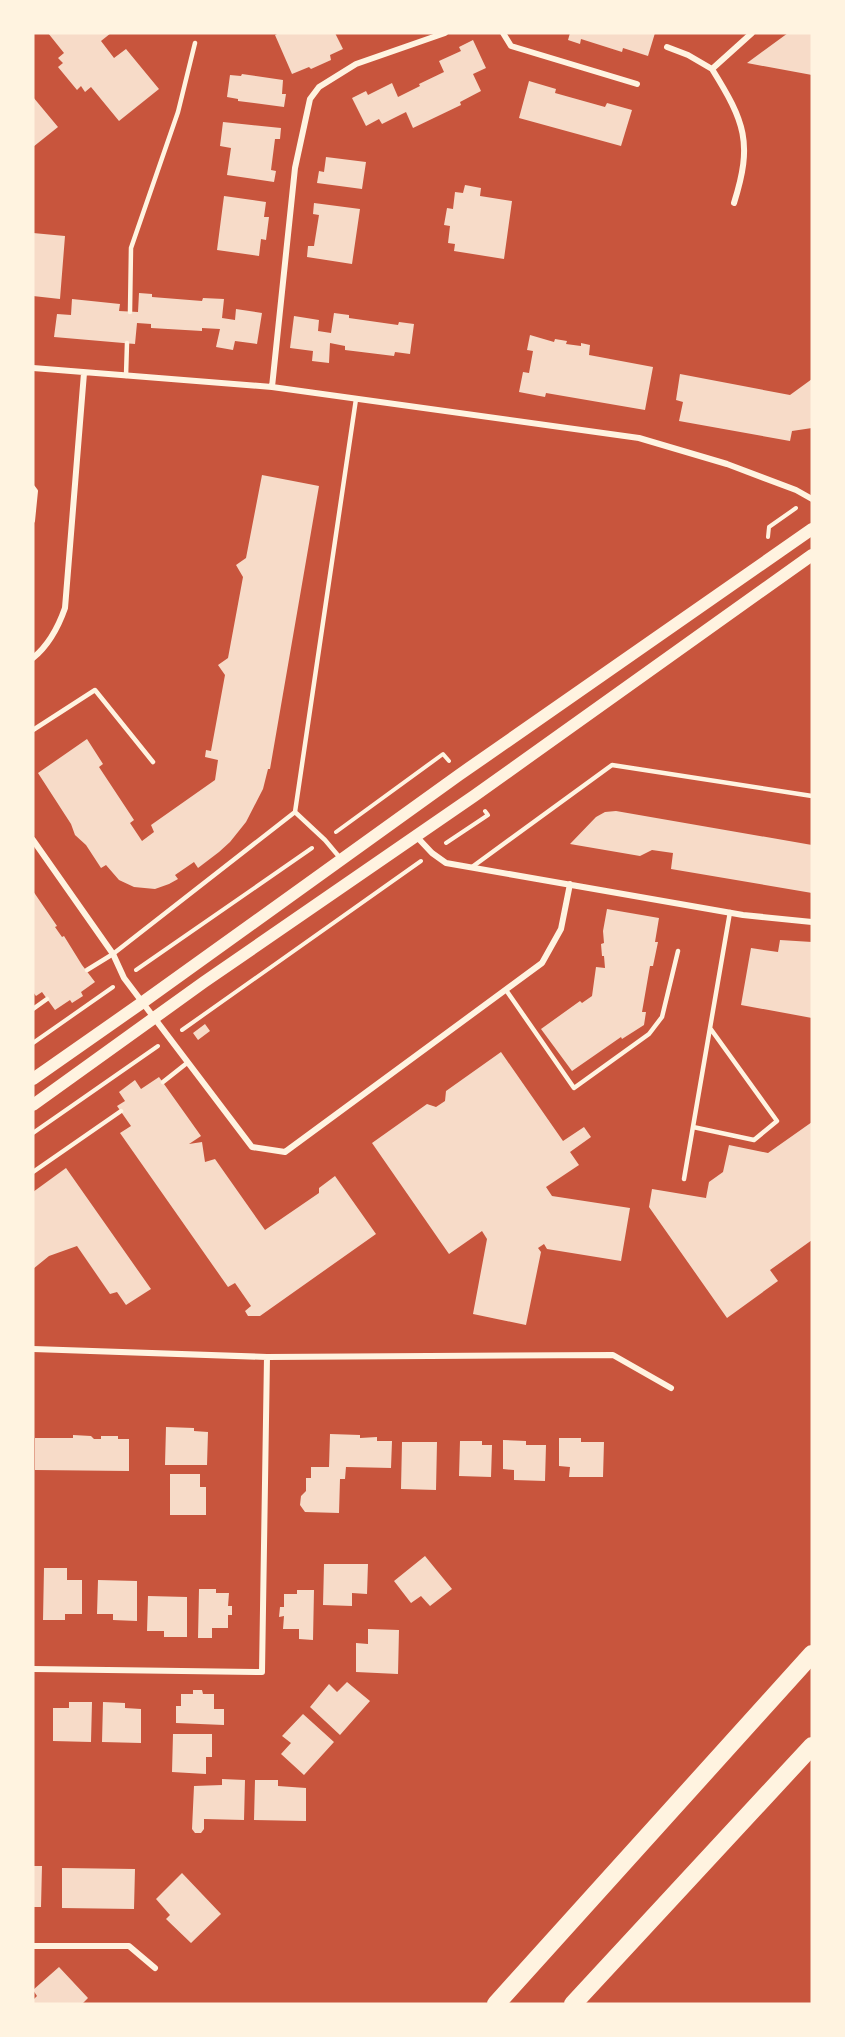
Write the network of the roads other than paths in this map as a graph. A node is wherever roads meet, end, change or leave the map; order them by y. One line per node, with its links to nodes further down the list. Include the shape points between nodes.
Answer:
1 (445, 33): 14 (street, via 356,64 319,87 310,99 295,168)
2 (503, 33): 7 (street, via 511,46)
3 (752, 33): 6 (street)
4 (195, 44): 9 (lane, via 178,112 130,248)
5 (667, 47): 6 (street)
6 (712, 69): 8 (street, via 733,104 745,141 742,176)
7 (637, 84)
8 (734, 203)
9 (130, 312)
10 (127, 343): 13 (lane)
11 (33, 368): 12 (street)
12 (84, 373): 13 (street); 19 (street, via 65,608 44,649)
13 (126, 376): 14 (street)
14 (272, 387): 15 (street)
15 (356, 399): 16 (street, via 639,438 728,464); 23 (lane)
16 (812, 499)
17 (812, 529): 26 (main road)
18 (812, 555): 24 (main road)
19 (33, 658)
20 (33, 730): 21 (lane, via 95,690)
21 (153, 762)
22 (812, 796): 27 (lane, via 612,765)
23 (296, 812): 26 (lane); 32 (lane)
24 (416, 836): 27 (street, via 446,863); 38 (main road)
25 (33, 840): 32 (street)
26 (341, 859): 36 (main road)
27 (472, 867): 28 (street)
28 (570, 884): 29 (street); 34 (street, via 561,929 542,963)
29 (730, 912): 30 (street); 39 (lane)
30 (812, 922)
31 (678, 951): 34 (lane, via 663,1017 649,1034 574,1088)
32 (113, 954): 33 (lane); 36 (street, via 124,978)
33 (87, 970)
34 (506, 990): 40 (street, via 285,1152 252,1147)
35 (47, 999): 37 (lane)
36 (143, 1002): 38 (street); 41 (main road)
37 (33, 1009)
38 (154, 1019): 40 (street); 43 (main road)
39 (710, 1029): 45 (lane); 45 (lane, via 777,1121 754,1140)
40 (187, 1063): 42 (lane)
41 (33, 1079)
42 (163, 1082)
43 (33, 1105)
44 (121, 1111): 46 (lane)
45 (693, 1127): 47 (lane)
46 (33, 1172)
47 (684, 1179)
48 (33, 1349): 49 (street)
49 (267, 1357): 50 (street, via 613,1355); 52 (street, via 262,1672)
50 (671, 1388)
51 (812, 1654): 56 (highway)
52 (33, 1669)
53 (812, 1746): 57 (highway)
54 (33, 1946): 55 (street, via 129,1946)
55 (155, 1968)
56 (496, 2004)
57 (573, 2004)

